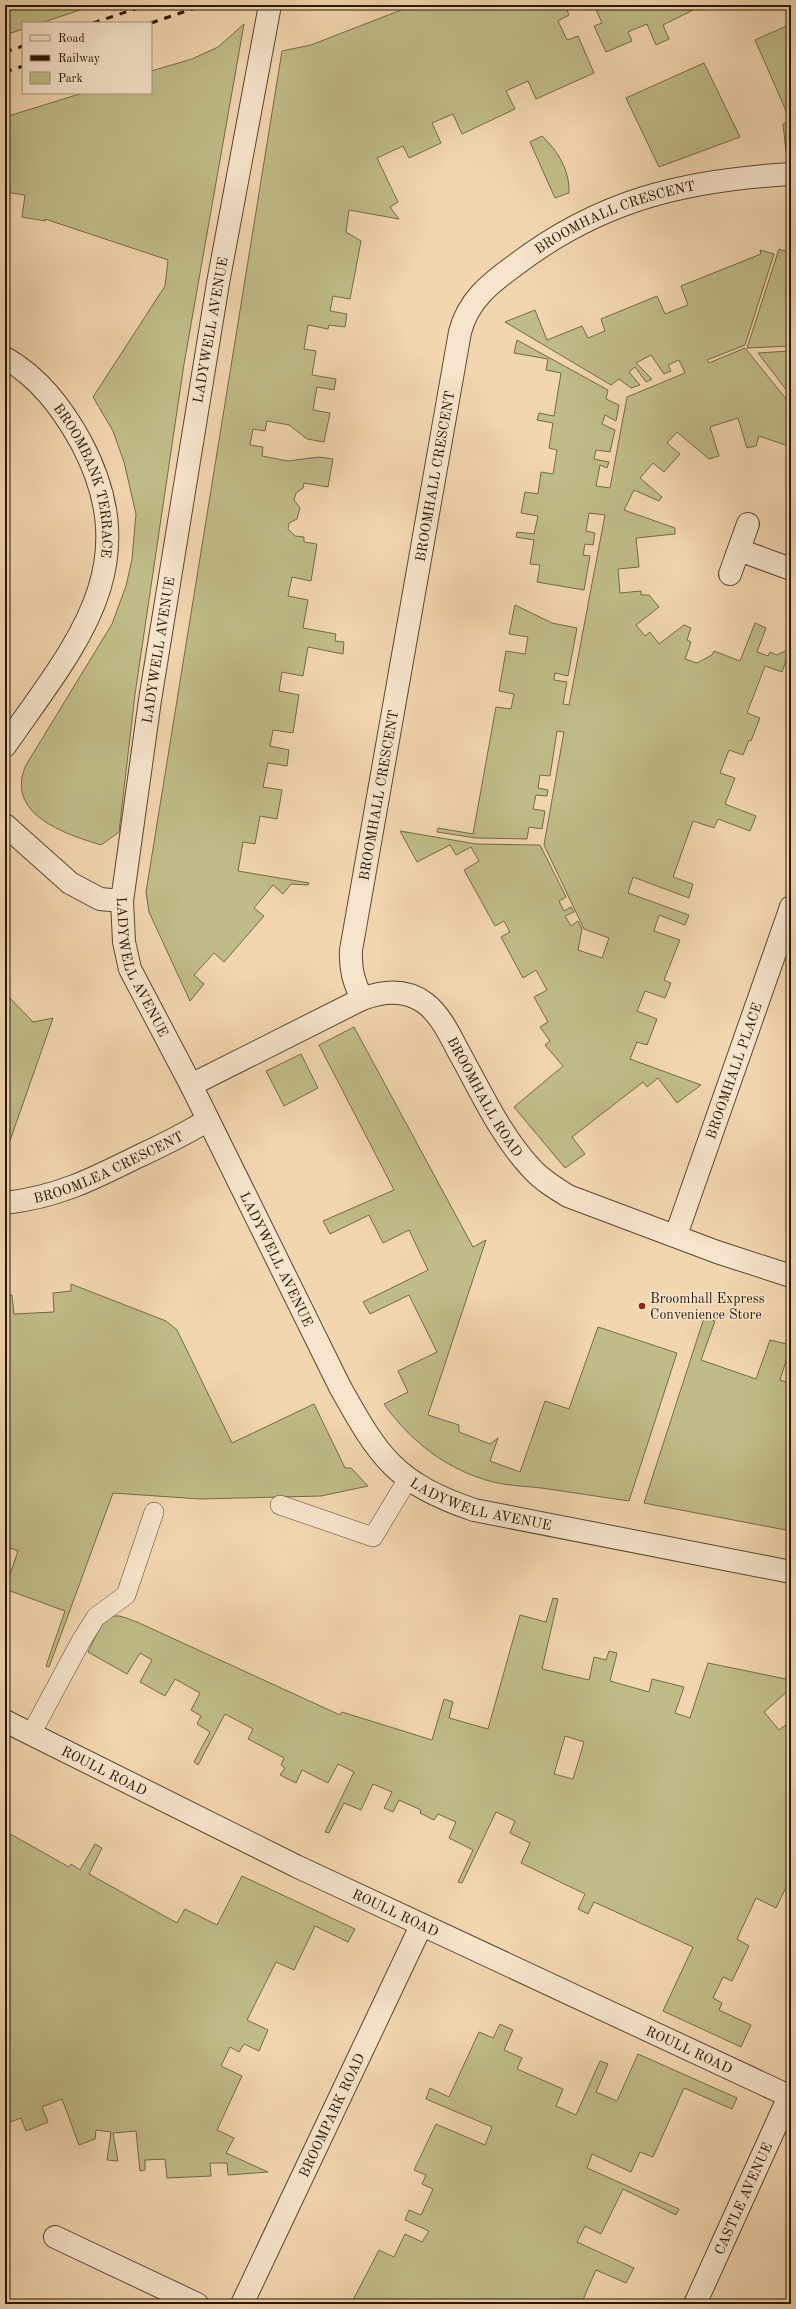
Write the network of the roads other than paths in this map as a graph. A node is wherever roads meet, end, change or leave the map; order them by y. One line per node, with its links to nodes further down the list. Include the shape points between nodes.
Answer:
1 (270, 5): 10 (street, LADYWELL AVENUE, via 187,463)
2 (791, 174): 12 (street, BROOMHALL CRESCENT, via 705,183 664,191 617,206 573,226 540,246 493,282 468,308 460,332 351,950 350,967)
3 (5, 358): 8 (street, BROOMBANK TERRACE, via 24,369 41,385 73,428 101,488 108,533 99,592 86,624 74,648)
4 (748, 524): 5 (street)
5 (739, 550): 6 (street); 7 (street)
6 (791, 569)
7 (730, 574)
8 (5, 746)
9 (5, 825): 10 (street, via 70,883 100,899)
10 (122, 900): 13 (street, LADYWELL AVENUE, via 124,942 130,969)
11 (791, 907): 16 (street, BROOMHALL PLACE)
12 (362, 999): 13 (street, BROOMHALL ROAD); 16 (street, BROOMHALL ROAD, via 398,992 414,997 437,1014 507,1137 532,1169 549,1184 568,1196)
13 (191, 1085): 14 (street, LADYWELL AVENUE)
14 (208, 1120): 15 (street, BROOMLEA CRESCENT, via 82,1185 35,1199); 18 (street, LADYWELL AVENUE, via 351,1407 379,1452)
15 (5, 1203)
16 (676, 1235): 17 (street, BROOMHALL ROAD, via 717,1252)
17 (791, 1276)
18 (408, 1479): 19 (lane, via 373,1537); 21 (street, LADYWELL AVENUE, via 438,1496 474,1510)
19 (280, 1505)
20 (154, 1512): 23 (lane, via 126,1594 96,1617)
21 (791, 1572)
22 (5, 1721): 23 (street, ROULL ROAD)
23 (31, 1734): 24 (street, ROULL ROAD)
24 (421, 1926): 25 (street, ROULL ROAD); 28 (street, BROOMPARK ROAD)
25 (790, 2094): 29 (street, CASTLE AVENUE)
26 (55, 2237): 27 (street)
27 (196, 2304)
28 (242, 2304)
29 (695, 2304)

